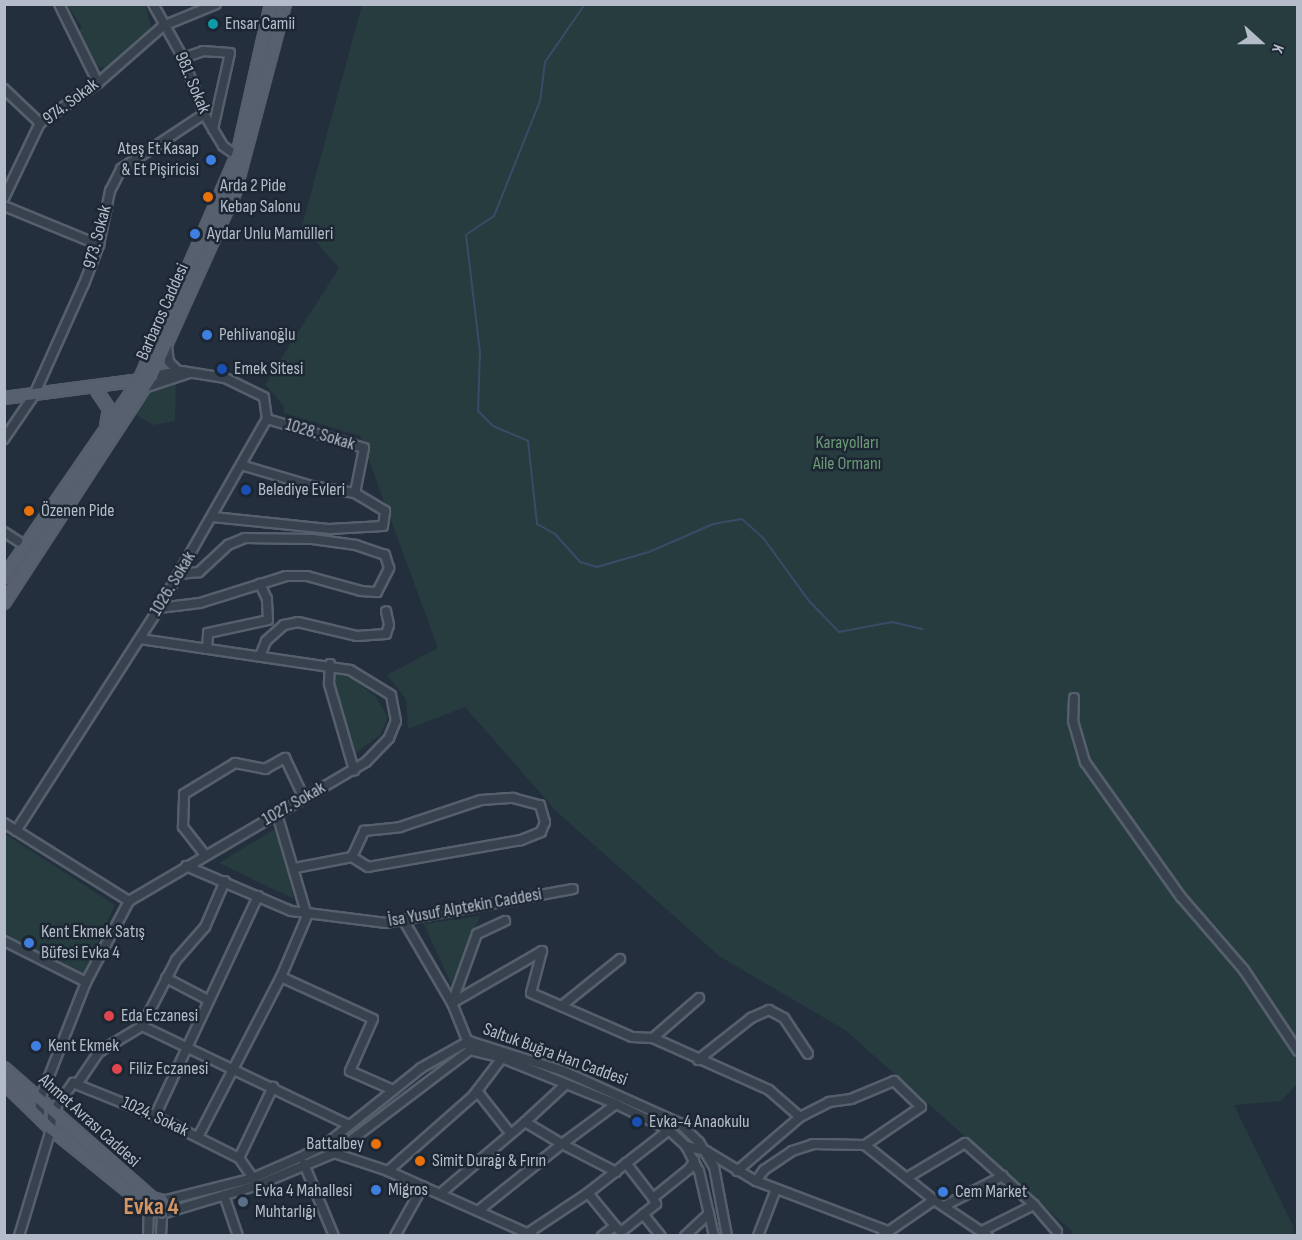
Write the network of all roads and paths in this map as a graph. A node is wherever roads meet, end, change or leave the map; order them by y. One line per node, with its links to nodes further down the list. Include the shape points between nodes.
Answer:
1 (59, 4): 8 (street)
2 (153, 4): 6 (street, 981. Sokak)
3 (216, 4): 6 (street, 974. Sokak)
4 (271, 4): 13 (main road, Barbaros Caddesi)
5 (285, 4): 13 (main road, Barbaros Caddesi)
6 (164, 26): 7 (street, 981. Sokak); 8 (street, 974. Sokak)
7 (183, 58): 10 (street, 981. Sokak); 12 (street, via 203,51 230,53)
8 (98, 83): 11 (street, 974. Sokak)
9 (4, 89): 11 (street)
10 (204, 114): 12 (street, 981. Sokak); 16 (street, 973. Sokak, via 121,169 110,191)
11 (40, 123): 14 (street, 974. Sokak)
12 (213, 129): 13 (street, 981. Sokak, via 223,146)
13 (242, 160): 17 (main road, Barbaros Caddesi); 21 (main road, Barbaros Caddesi)
14 (4, 198)
15 (4, 206): 16 (street)
16 (99, 245): 24 (street, 973. Sokak)
17 (167, 343): 18 (street, via 169,362); 20 (main road, Barbaros Caddesi)
18 (178, 371): 19 (street); 20 (street)
19 (189, 373): 21 (street); 26 (street, via 225,378 252,389 264,397)
20 (152, 376): 21 (main road)
21 (143, 384): 22 (main road); 23 (main road, Barbaros Caddesi); 37 (main road, Barbaros Caddesi)
22 (92, 390): 23 (main road); 24 (main road); 27 (main road, via 109,409)
23 (132, 391): 27 (main road, Barbaros Caddesi)
24 (34, 395): 25 (main road); 28 (street, 973. Sokak)
25 (4, 399)
26 (267, 419): 29 (street, 1026. Sokak); 30 (street, 1028. Sokak, via 364,448)
27 (105, 429): 35 (main road, Barbaros Caddesi)
28 (4, 439)
29 (241, 465): 30 (street, via 312,486); 31 (street, 1026. Sokak)
30 (355, 493): 31 (street, via 385,511 383,526 330,529)
31 (213, 517): 34 (street, 1026. Sokak)
32 (4, 532): 33 (street)
33 (18, 541)
34 (179, 574): 36 (street, via 198,572 228,545 245,538 312,539 356,545 385,555 389,568 377,592 307,576); 38 (street, 1026. Sokak)
35 (4, 577)
36 (260, 584): 38 (street, via 200,603); 41 (street, via 267,599 268,620 208,633)
37 (4, 603)
38 (159, 608): 40 (street, 1026. Sokak)
39 (386, 611): 42 (street, via 386,634 357,636 298,622 284,625 266,640)
40 (140, 639): 41 (street, 1027. Sokak); 49 (street, 1026. Sokak)
41 (207, 649): 42 (street, 1027. Sokak)
42 (260, 656): 43 (street, 1027. Sokak)
43 (330, 664): 45 (street, via 329,684); 45 (street, 1027. Sokak, via 382,688 390,695 397,713 389,738)
44 (1074, 698): 74 (street, via 1073,721 1085,762 1181,897 1244,970)
45 (354, 770): 46 (street, 1027. Sokak)
46 (304, 798): 47 (street, 1027. Sokak); 50 (street, via 285,758 265,769 235,763 184,794 183,827)
47 (277, 814): 50 (street, 1027. Sokak); 53 (street)
48 (4, 823): 49 (street)
49 (16, 831): 57 (street)
50 (205, 855): 52 (street, 1027. Sokak)
51 (352, 857): 51 (street, via 364,831 400,827 481,801 513,798 540,806 544,812 541,831 521,840 368,867); 53 (street)
52 (186, 867): 54 (street, İsa Yusuf Alptekin Caddesi); 57 (street, 1027. Sokak)
53 (295, 868): 58 (street)
54 (225, 881): 56 (street, İsa Yusuf Alptekin Caddesi); 64 (street, via 205,927)
55 (573, 889): 59 (street, İsa Yusuf Alptekin Caddesi)
56 (258, 896): 58 (street, İsa Yusuf Alptekin Caddesi); 67 (street)
57 (129, 901): 65 (street)
58 (307, 916): 59 (street, İsa Yusuf Alptekin Caddesi); 63 (street)
59 (404, 921): 68 (street)
60 (505, 921): 68 (street, via 477,934)
61 (4, 941): 65 (street)
62 (620, 958): 69 (street)
63 (281, 977): 79 (street); 84 (street, via 373,1019 351,1071)
64 (166, 978): 67 (street); 70 (street)
65 (86, 982): 86 (street)
66 (699, 998): 71 (street)
67 (208, 1000): 72 (street)
68 (452, 1003): 69 (street, via 542,951 531,993); 73 (street)
69 (564, 1004): 71 (street, via 632,1037)
70 (142, 1026): 72 (street); 81 (street, via 99,1052)
71 (653, 1038): 77 (street)
72 (190, 1046): 79 (street); 90 (street)
73 (470, 1046): 76 (street, Saltuk Buğra Han Caddesi); 84 (street, Saltuk Buğra Han Caddesi, via 421,1068); 102 (street, Saltuk Buğra Han Caddesi, via 518,1055 618,1094 679,1123); 103 (street, Saltuk Buğra Han Caddesi)
74 (1298, 1051)
75 (808, 1054): 77 (street, via 784,1018 769,1010 751,1018)
76 (502, 1058): 82 (street, Saltuk Buğra Han Caddesi); 85 (street)
77 (698, 1060): 91 (street, via 769,1090)
78 (4, 1068): 86 (main road, Ahmet Avrası Caddesi)
79 (235, 1070): 83 (street); 97 (street)
80 (4, 1083): 89 (main road, Ahmet Avrası Caddesi)
81 (78, 1083): 88 (street, via 73,1083); 90 (street, 1024. Sokak)
82 (566, 1084): 87 (street, Saltuk Buğra Han Caddesi); 92 (street)
83 (273, 1087): 93 (street); 105 (street)
84 (393, 1090): 93 (street, Saltuk Buğra Han Caddesi)
85 (477, 1090): 96 (street); 109 (street)
86 (40, 1099): 88 (main road, Ahmet Avrası Caddesi); 89 (street)
87 (616, 1104): 95 (street, Saltuk Buğra Han Caddesi); 99 (street)
88 (52, 1113): 94 (street); 124 (main road, Ahmet Avrası Caddesi)
89 (40, 1114): 94 (main road, Ahmet Avrası Caddesi)
90 (155, 1116): 97 (street, 1024. Sokak)
91 (800, 1117): 100 (street, via 829,1102 852,1099 894,1081 921,1107); 110 (street)
92 (525, 1122): 96 (street); 99 (street)
93 (349, 1125): 98 (street, Saltuk Buğra Han Caddesi)
94 (51, 1129): 124 (main road, Ahmet Avrası Caddesi); 136 (street)
95 (669, 1130): 101 (street, Saltuk Buğra Han Caddesi); 107 (street)
96 (510, 1133): 118 (street)
97 (198, 1137): 105 (street, 1024. Sokak)
98 (325, 1144): 103 (street); 104 (street, Saltuk Buğra Han Caddesi)
99 (562, 1144): 111 (street); 127 (street)
100 (865, 1145): 113 (street); 115 (street, via 813,1144 792,1151 764,1170)
101 (686, 1146): 102 (street); 106 (street, Saltuk Buğra Han Caddesi)
102 (706, 1151): 110 (street); 146 (street, Saltuk Buğra Han Caddesi, via 714,1167)
103 (334, 1153): 108 (street, Saltuk Buğra Han Caddesi); 109 (street)
104 (301, 1157): 108 (street); 114 (street, Saltuk Buğra Han Caddesi)
105 (239, 1158): 114 (street, 1024. Sokak)
106 (694, 1160): 121 (street, via 690,1168); 130 (street, Saltuk Buğra Han Caddesi)
107 (626, 1163): 111 (street); 121 (street)
108 (306, 1167): 114 (street, Saltuk Buğra Han Caddesi); 140 (street)
109 (388, 1171): 116 (street)
110 (737, 1171): 115 (street)
111 (616, 1172): 119 (street)
112 (1003, 1176): 113 (street, via 965,1143); 125 (street); 126 (street)
113 (908, 1177): 122 (street)
114 (255, 1181): 120 (street, Saltuk Buğra Han Caddesi); 123 (street, Saltuk Buğra Han Caddesi)
115 (756, 1181): 117 (street)
116 (423, 1186): 118 (street); 141 (street)
117 (776, 1189): 133 (street); 147 (street)
118 (441, 1193): 127 (street)
119 (588, 1193): 131 (street); 135 (street)
120 (224, 1195): 128 (street, Saltuk Buğra Han Caddesi); 139 (street)
121 (653, 1198): 129 (street, via 656,1204)
122 (934, 1200): 126 (street); 133 (street)
123 (163, 1201): 124 (main road, Saltuk Buğra Han Caddesi); 128 (main road)
124 (150, 1203): 128 (main road); 137 (street)
125 (1034, 1205): 132 (street); 134 (street)
126 (944, 1206): 134 (street)
127 (478, 1211): 135 (street)
128 (162, 1214): 138 (street)
129 (643, 1214): 131 (street, via 621,1232); 143 (street)
130 (710, 1214): 144 (street); 145 (street, Saltuk Buğra Han Caddesi)
131 (615, 1226): 142 (street)
132 (1057, 1231)
133 (884, 1233)
134 (985, 1233)
135 (531, 1234)
136 (19, 1236)
137 (148, 1236)
138 (161, 1236)
139 (238, 1236)
140 (334, 1236)
141 (395, 1236)
142 (602, 1236)
143 (661, 1236)
144 (685, 1236)
145 (714, 1236)
146 (728, 1236)
147 (758, 1236)

